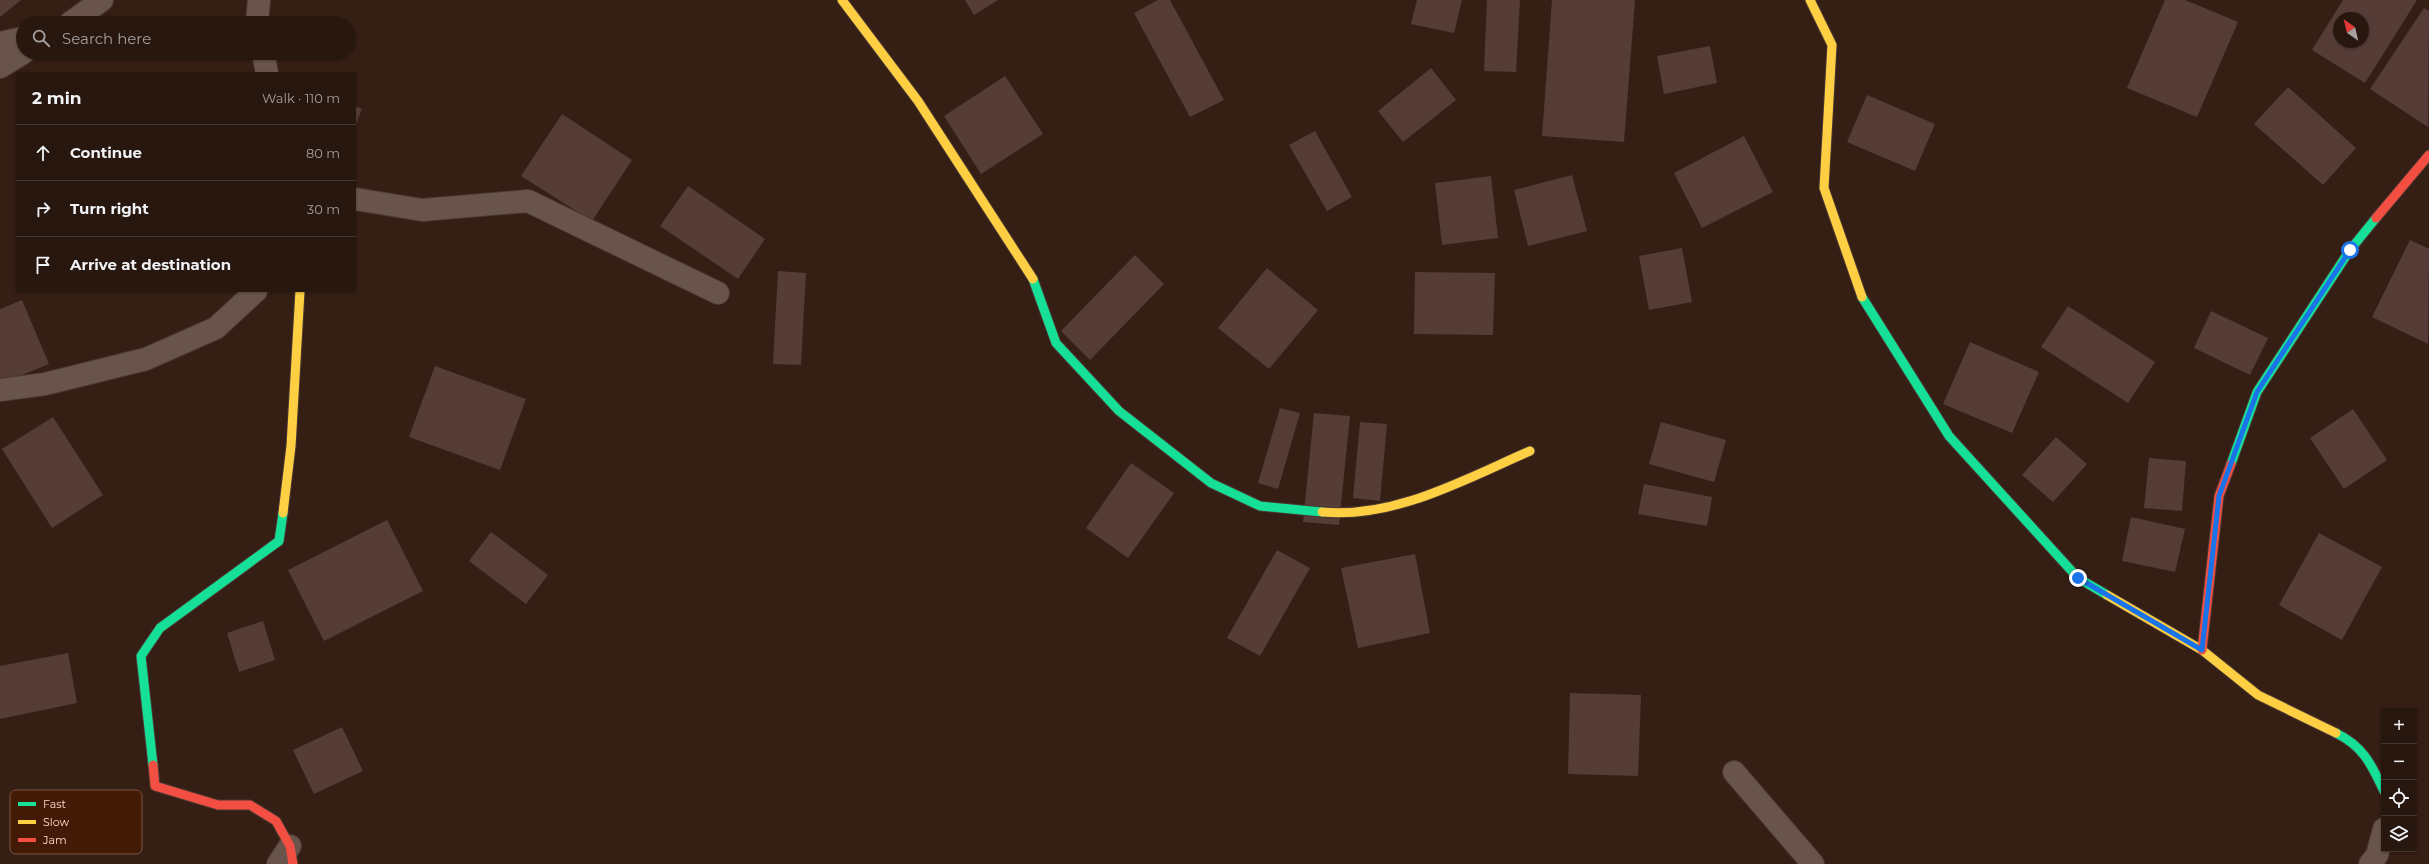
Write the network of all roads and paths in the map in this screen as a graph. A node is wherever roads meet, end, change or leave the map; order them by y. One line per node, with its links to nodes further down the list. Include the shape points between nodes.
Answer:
1 (102, 0): 5 (street)
2 (260, 0): 6 (street)
3 (842, 0): 19 (street, via 918,101 1031,275 1056,342 1119,410 1211,483 1260,506 1333,513 1373,510 1426,496)
4 (1810, 0): 20 (street, via 1832,45 1824,188 1861,295 1949,436 2078,578)
5 (80, 16)
6 (258, 16)
7 (16, 40): 8 (street)
8 (0, 43)
9 (16, 57): 11 (street)
10 (264, 60): 12 (street)
11 (0, 67)
12 (267, 72)
13 (2429, 155): 20 (street, via 2350,250 2257,392 2219,496)
14 (356, 199): 17 (street, via 422,210 528,201)
15 (255, 292): 18 (street, via 216,328 146,359 45,384)
16 (300, 292): 24 (street, via 290,446 279,541 160,628 142,656 155,786 218,805 250,805 276,821)
17 (718, 293)
18 (0, 390)
19 (1530, 451)
20 (2202, 650): 22 (street, via 2258,695 2348,739 2368,757)
21 (1734, 772): 26 (street)
22 (2381, 785)
23 (2381, 840): 27 (street, via 2377,855)
24 (291, 855): 25 (street)
25 (278, 864)
26 (1813, 864)
27 (2370, 864)

